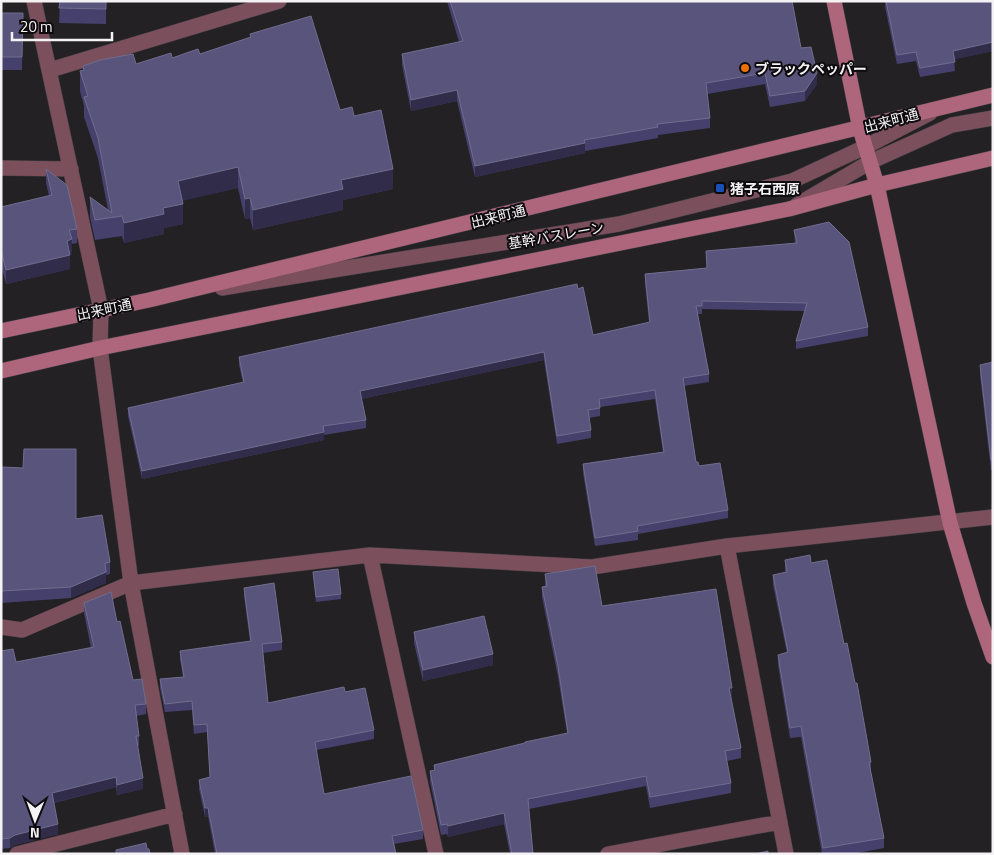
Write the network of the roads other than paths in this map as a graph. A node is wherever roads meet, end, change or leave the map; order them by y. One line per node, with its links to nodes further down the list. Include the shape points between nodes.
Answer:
1 (34, 1): 4 (street)
2 (279, 1): 4 (street)
3 (834, 1): 8 (main road)
4 (50, 70): 13 (street)
5 (993, 95): 6 (main road, 出来町通)
6 (944, 106): 8 (main road, 出来町通); 9 (street, 基幹バスレーン)
7 (993, 118): 11 (street, via 952,126)
8 (860, 129): 9 (main road); 16 (main road, 出来町通)
9 (865, 147): 11 (main road); 16 (street, 基幹バスレーン, via 792,181 619,224)
10 (993, 158): 14 (main road)
11 (870, 162): 14 (main road); 15 (street)
12 (1, 168): 13 (street)
13 (71, 169): 17 (street)
14 (877, 185): 15 (main road); 22 (main road)
15 (789, 209): 19 (main road)
16 (149, 300): 17 (main road, 出来町通)
17 (101, 310): 18 (main road, 出来町通); 19 (street)
18 (1, 331)
19 (100, 348): 20 (main road); 25 (street)
20 (1, 371)
21 (993, 517): 22 (street)
22 (950, 523): 23 (street); 27 (main road)
23 (727, 546): 24 (street, via 592,567); 29 (street)
24 (370, 555): 25 (street); 32 (street)
25 (131, 583): 26 (street, via 22,630); 28 (street)
26 (1, 627)
27 (993, 657)
28 (175, 814): 30 (street); 31 (street)
29 (780, 822): 33 (street); 34 (street)
30 (17, 854)
31 (182, 854)
32 (436, 854)
33 (608, 854)
34 (786, 854)

